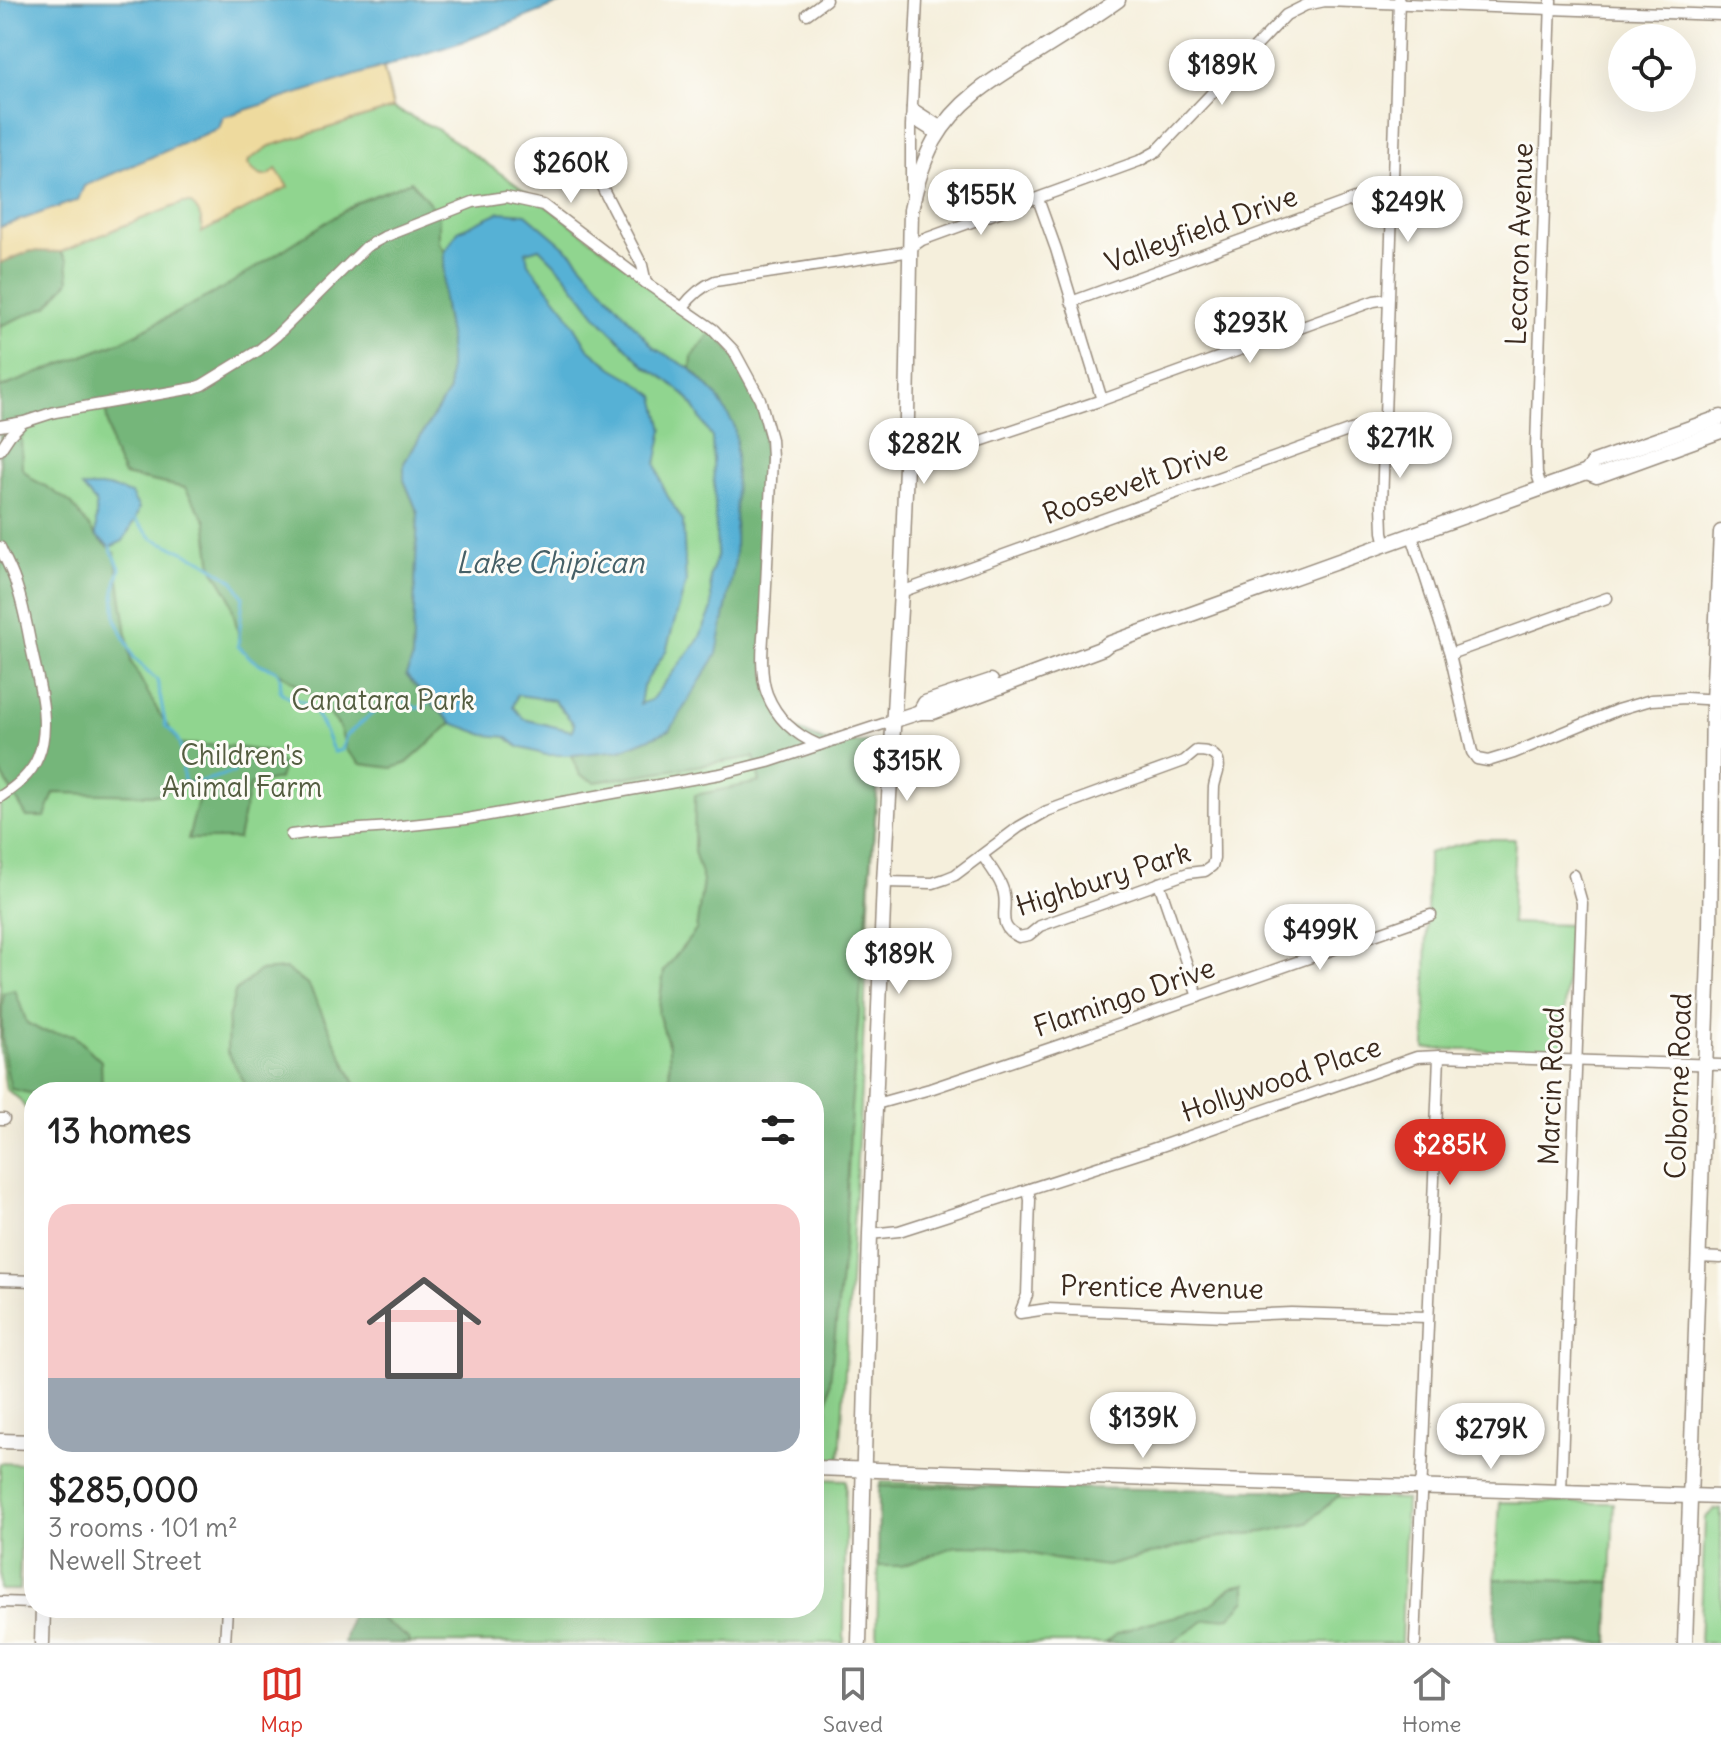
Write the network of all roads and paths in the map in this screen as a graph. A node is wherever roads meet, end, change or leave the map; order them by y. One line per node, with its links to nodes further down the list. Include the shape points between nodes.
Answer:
1 (826, 0): 6 (street)
2 (917, 0): 8 (street)
3 (1118, 0): 9 (main road, via 981,88)
4 (1399, 1): 5 (street); 11 (street); 12 (street, via 1325,1 1286,15 1157,151)
5 (1551, 4): 7 (street); 28 (street, Lecaron Avenue, via 1536,447)
6 (807, 14)
7 (1721, 15)
8 (912, 113): 9 (street); 13 (street)
9 (940, 131): 13 (main road, via 919,175)
10 (585, 154): 15 (street, via 638,256)
11 (1393, 188): 16 (street); 17 (street, Valleyfield Drive)
12 (1038, 199): 14 (street); 17 (street)
13 (911, 210): 14 (main road)
14 (910, 248): 18 (street, via 899,254 715,281); 26 (main road)
15 (646, 283): 18 (street); 22 (street, via 543,205 506,197 473,202 366,247 276,336 202,385)
16 (1388, 299): 19 (street); 21 (street)
17 (1071, 302): 19 (street)
18 (683, 307): 39 (street, via 734,351 760,399 772,458 762,657 766,691 789,728)
19 (1102, 400): 26 (street)
20 (1721, 417): 27 (main road, via 1594,462)
21 (1384, 418): 31 (street); 34 (street, Roosevelt Drive)
22 (24, 422): 23 (street); 25 (street)
23 (0, 426)
24 (1721, 431): 27 (main road, via 1597,476)
25 (0, 450)
26 (906, 466): 34 (main road)
27 (1587, 472): 28 (main road)
28 (1542, 489): 30 (main road)
29 (1721, 532): 33 (main road, Colborne Road)
30 (1412, 536): 31 (main road); 36 (street)
31 (1386, 545): 38 (main road, via 933,712)
32 (0, 547): 40 (street, via 25,616 43,732 34,765)
33 (1720, 566): 37 (main road, Colborne Road)
34 (901, 592): 38 (main road)
35 (1607, 598): 36 (street)
36 (1450, 654): 37 (street, via 1472,752 1482,761 1651,700)
37 (1717, 700): 47 (main road, Colborne Road)
38 (892, 721): 39 (street); 44 (main road)
39 (819, 745): 41 (street, via 728,772 492,815)
40 (0, 797)
41 (291, 835)
42 (982, 855): 44 (street, Highbury Park, via 933,883); 45 (street, Highbury Park, via 1003,890 1004,925 1019,937); 45 (street, Highbury Park, via 1047,811 1184,761 1196,751 1208,752 1219,768 1214,781 1213,863 1205,871)
43 (1574, 875): 50 (street, Marcin Road, via 1582,903)
44 (884, 882): 53 (main road)
45 (1159, 883): 48 (street)
46 (1431, 915): 48 (street, Flamingo Drive)
47 (1715, 928): 51 (main road, Colborne Road)
48 (1198, 997): 53 (street, Flamingo Drive)
49 (1439, 1056): 50 (street, Hollywood Place); 54 (street, Hollywood Place, via 1411,1059); 60 (street)
50 (1576, 1061): 51 (street, Hollywood Place); 66 (street, Marcin Road)
51 (1705, 1065): 52 (street, Hollywood Place); 56 (main road, Colborne Road)
52 (1721, 1065)
53 (876, 1104): 55 (main road)
54 (1028, 1190): 55 (street, Hollywood Place, via 899,1231); 60 (street, Prentice Avenue, via 1027,1295 1020,1313 1047,1309)
55 (870, 1234): 64 (main road)
56 (1697, 1257): 57 (street); 67 (main road, Colborne Road)
57 (1721, 1258)
58 (0, 1280): 59 (street)
59 (24, 1281)
60 (1427, 1317): 65 (street)
61 (0, 1441): 62 (main road)
62 (24, 1442)
63 (824, 1468): 64 (main road)
64 (863, 1469): 65 (main road); 76 (main road)
65 (1420, 1488): 66 (main road); 77 (street)
66 (1561, 1492): 67 (main road)
67 (1690, 1496): 68 (main road); 69 (main road, Colborne Road)
68 (1721, 1497): 69 (main road, via 1700,1507)
69 (1689, 1526): 78 (main road, Colborne Road)
70 (0, 1602): 71 (street)
71 (24, 1603)
72 (43, 1618): 74 (main road)
73 (226, 1618): 75 (street)
74 (42, 1643)
75 (225, 1643)
76 (859, 1643)
77 (1415, 1643)
78 (1685, 1643)

